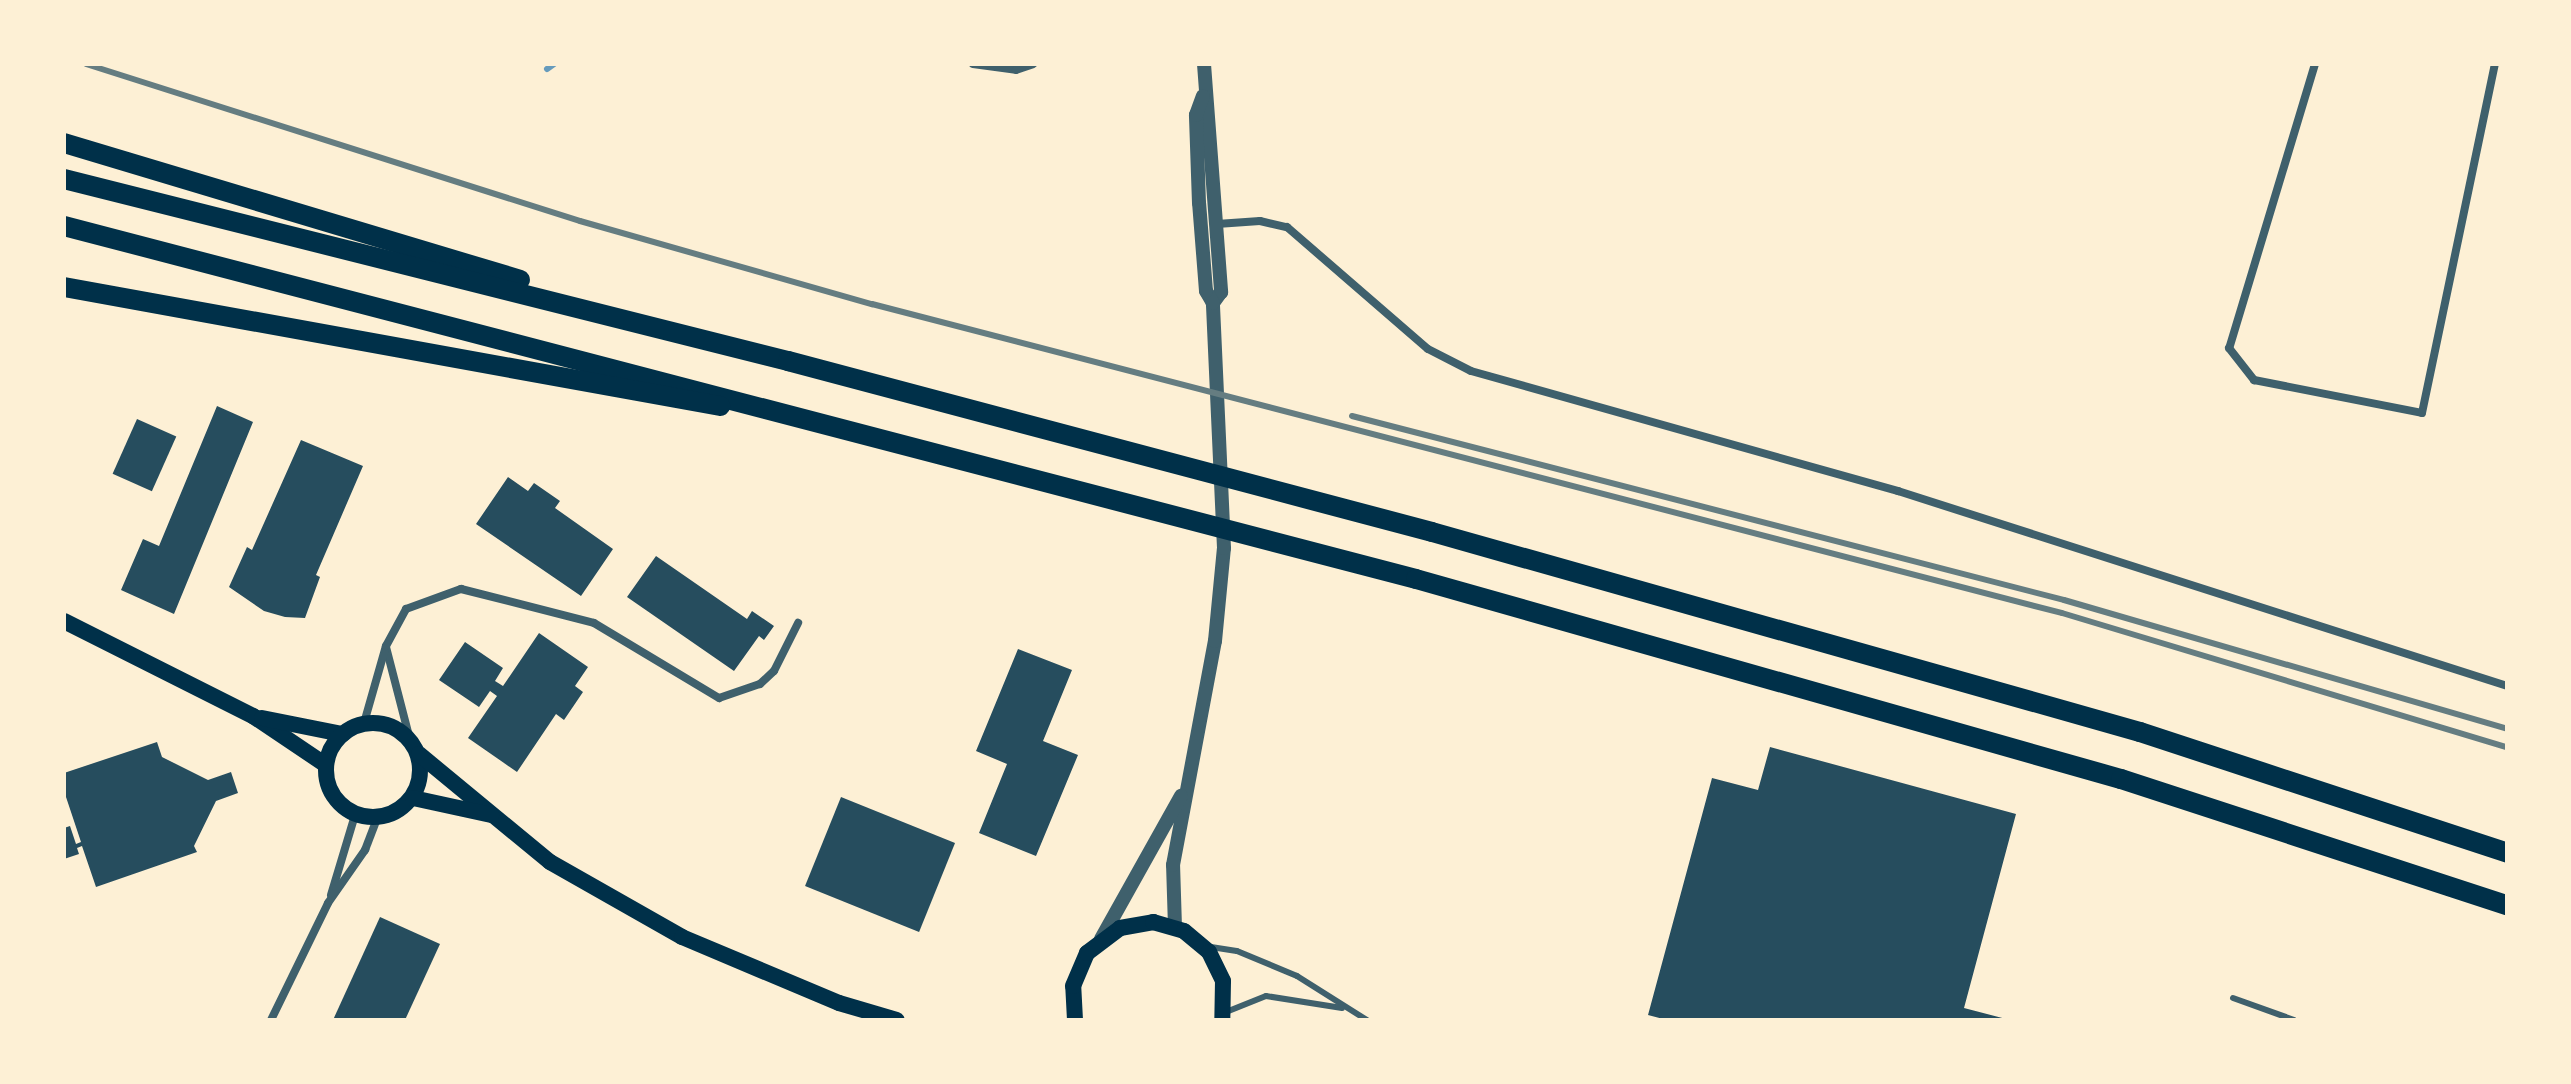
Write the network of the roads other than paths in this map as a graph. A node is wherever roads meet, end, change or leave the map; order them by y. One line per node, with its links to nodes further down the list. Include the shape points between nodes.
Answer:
1 (973, 64): 2 (street, via 1016,70)
2 (1033, 64)
3 (1204, 64): 6 (street)
4 (2315, 64): 5 (street, via 2229,348 2254,380 2422,413)
5 (2495, 64)
6 (1203, 96): 9 (street); 12 (street, via 1196,115 1199,203 1206,291)
7 (64, 143): 13 (main road)
8 (64, 179): 13 (main road)
9 (1217, 224): 12 (street, via 1221,292); 18 (street, via 1260,221 1287,227 1428,349 1471,371 1898,491)
10 (64, 226): 14 (main road)
11 (64, 287): 14 (main road, via 610,389)
12 (1213, 303): 24 (street, via 1224,548 1221,593)
13 (788, 361): 29 (main road, via 1432,532 2140,732)
14 (819, 420): 31 (main road, via 1416,579 2121,779)
15 (64, 621): 19 (main road)
16 (798, 623): 17 (street, via 774,671 760,684 719,698 594,623 461,589 406,609)
17 (386, 646): 20 (street); 22 (street)
18 (2507, 686)
19 (253, 716): 21 (main road); 23 (main road)
20 (364, 723): 21 (main road); 22 (main road, via 391,726)
21 (342, 734): 23 (main road)
22 (414, 747): 25 (main road, via 421,770); 27 (main road)
23 (326, 765): 26 (main road, via 335,799)
24 (1185, 788): 32 (street, via 1173,865); 33 (street)
25 (413, 798): 27 (main road); 28 (main road, via 400,810)
26 (355, 815): 28 (main road); 30 (street)
27 (496, 816): 36 (main road, via 550,862 682,937)
28 (377, 818): 30 (street, via 365,850)
29 (2507, 853)
30 (328, 903): 40 (street)
31 (2507, 905)
32 (1175, 927): 33 (main road, via 1136,923); 34 (main road)
33 (1101, 939): 38 (main road, via 1079,966)
34 (1204, 946): 37 (lane, via 1237,951 1272,965); 39 (main road, via 1223,981)
35 (2233, 998): 45 (lane)
36 (839, 1003): 41 (main road); 42 (main road)
37 (1346, 1009): 39 (lane, via 1266,996); 44 (lane)
38 (1074, 1012): 43 (main road)
39 (1223, 1017)
40 (271, 1020)
41 (866, 1020)
42 (897, 1020)
43 (1058, 1020)
44 (1367, 1020)
45 (2294, 1020)

